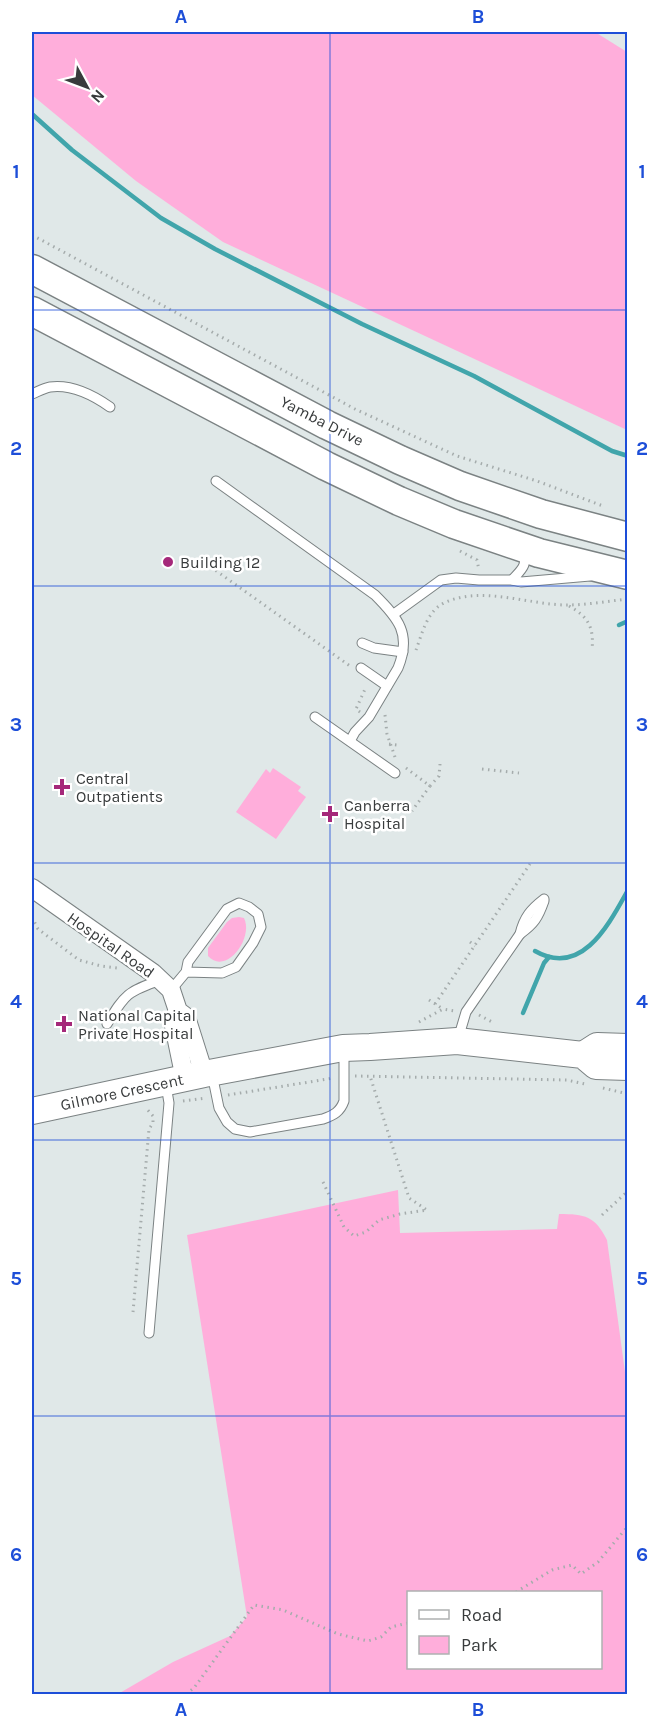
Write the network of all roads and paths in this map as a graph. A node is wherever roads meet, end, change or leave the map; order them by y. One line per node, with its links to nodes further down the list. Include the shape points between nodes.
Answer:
1 (32, 235): 7 (path, via 355,409 457,456)
2 (32, 269): 8 (main road, Yamba Drive, via 400,460 541,514)
3 (32, 311): 9 (main road, via 357,481)
4 (32, 394): 5 (lane, via 50,387 74,388)
5 (110, 407)
6 (216, 481): 15 (lane, via 375,595)
7 (607, 507)
8 (627, 537)
9 (509, 544): 11 (main road); 12 (lane, via 526,560)
10 (201, 560): 20 (path)
11 (620, 574): 12 (lane)
12 (512, 580): 15 (lane, via 441,580)
13 (627, 599): 14 (path)
14 (567, 605): 17 (path, via 480,595 442,603 426,621); 18 (path, via 585,617 592,634)
15 (394, 614): 19 (lane, via 402,632)
16 (362, 642): 19 (lane, via 374,648)
17 (416, 650)
18 (592, 650)
19 (404, 652): 21 (lane)
20 (356, 668): 21 (lane)
21 (387, 686): 24 (lane)
22 (388, 706): 25 (path, via 385,715)
23 (315, 717): 24 (lane)
24 (350, 741): 29 (lane)
25 (389, 744): 26 (path); 31 (path, via 398,763)
26 (398, 745)
27 (440, 764): 31 (path, via 439,776)
28 (482, 769): 30 (path)
29 (395, 773)
30 (519, 773)
31 (430, 786): 32 (path)
32 (412, 811)
33 (531, 864): 36 (path)
34 (510, 885): 36 (path)
35 (32, 888): 43 (street, Hospital Road)
36 (514, 888): 40 (path)
37 (32, 917): 41 (path, via 38,929 79,960)
38 (520, 934): 48 (lane, via 466,1012)
39 (470, 942): 40 (path)
40 (475, 946): 45 (path)
41 (120, 968)
42 (186, 972): 42 (lane, via 222,973 236,967 261,927 258,914 239,903 227,909 188,962); 43 (lane)
43 (166, 985): 47 (lane, via 131,992); 57 (street, Hospital Road, via 178,1011 186,1017)
44 (429, 1000): 45 (path)
45 (435, 1004): 46 (path)
46 (443, 1010)
47 (107, 1024)
48 (457, 1041): 50 (street, Gilmore Crescent); 51 (street, Gilmore Crescent)
49 (627, 1047): 51 (street, Gilmore Crescent, via 597,1046)
50 (344, 1048): 53 (lane); 57 (street, Gilmore Crescent)
51 (583, 1055): 52 (street, Gilmore Crescent, via 596,1066)
52 (627, 1067)
53 (342, 1076): 54 (path); 55 (path); 57 (path); 57 (lane, via 344,1101 333,1116 250,1132 235,1129 219,1108)
54 (370, 1076): 56 (path, via 567,1080); 61 (path, via 409,1198 427,1210 379,1220 366,1232 354,1236 344,1227)
55 (338, 1084)
56 (587, 1084)
57 (192, 1085): 57 (path); 60 (street, Gilmore Crescent); 64 (path, via 143,1108 153,1116 153,1123 149,1129); 65 (lane)
58 (597, 1087): 59 (path)
59 (627, 1094)
60 (32, 1111)
61 (323, 1182)
62 (627, 1191): 63 (path)
63 (602, 1215)
64 (133, 1312)
65 (149, 1333)
66 (627, 1526): 67 (path, via 598,1562 580,1574 572,1565 552,1570)
67 (519, 1591)
68 (407, 1623): 69 (path, via 390,1627 381,1637 368,1641 338,1634 283,1610 254,1605)
69 (186, 1695)

